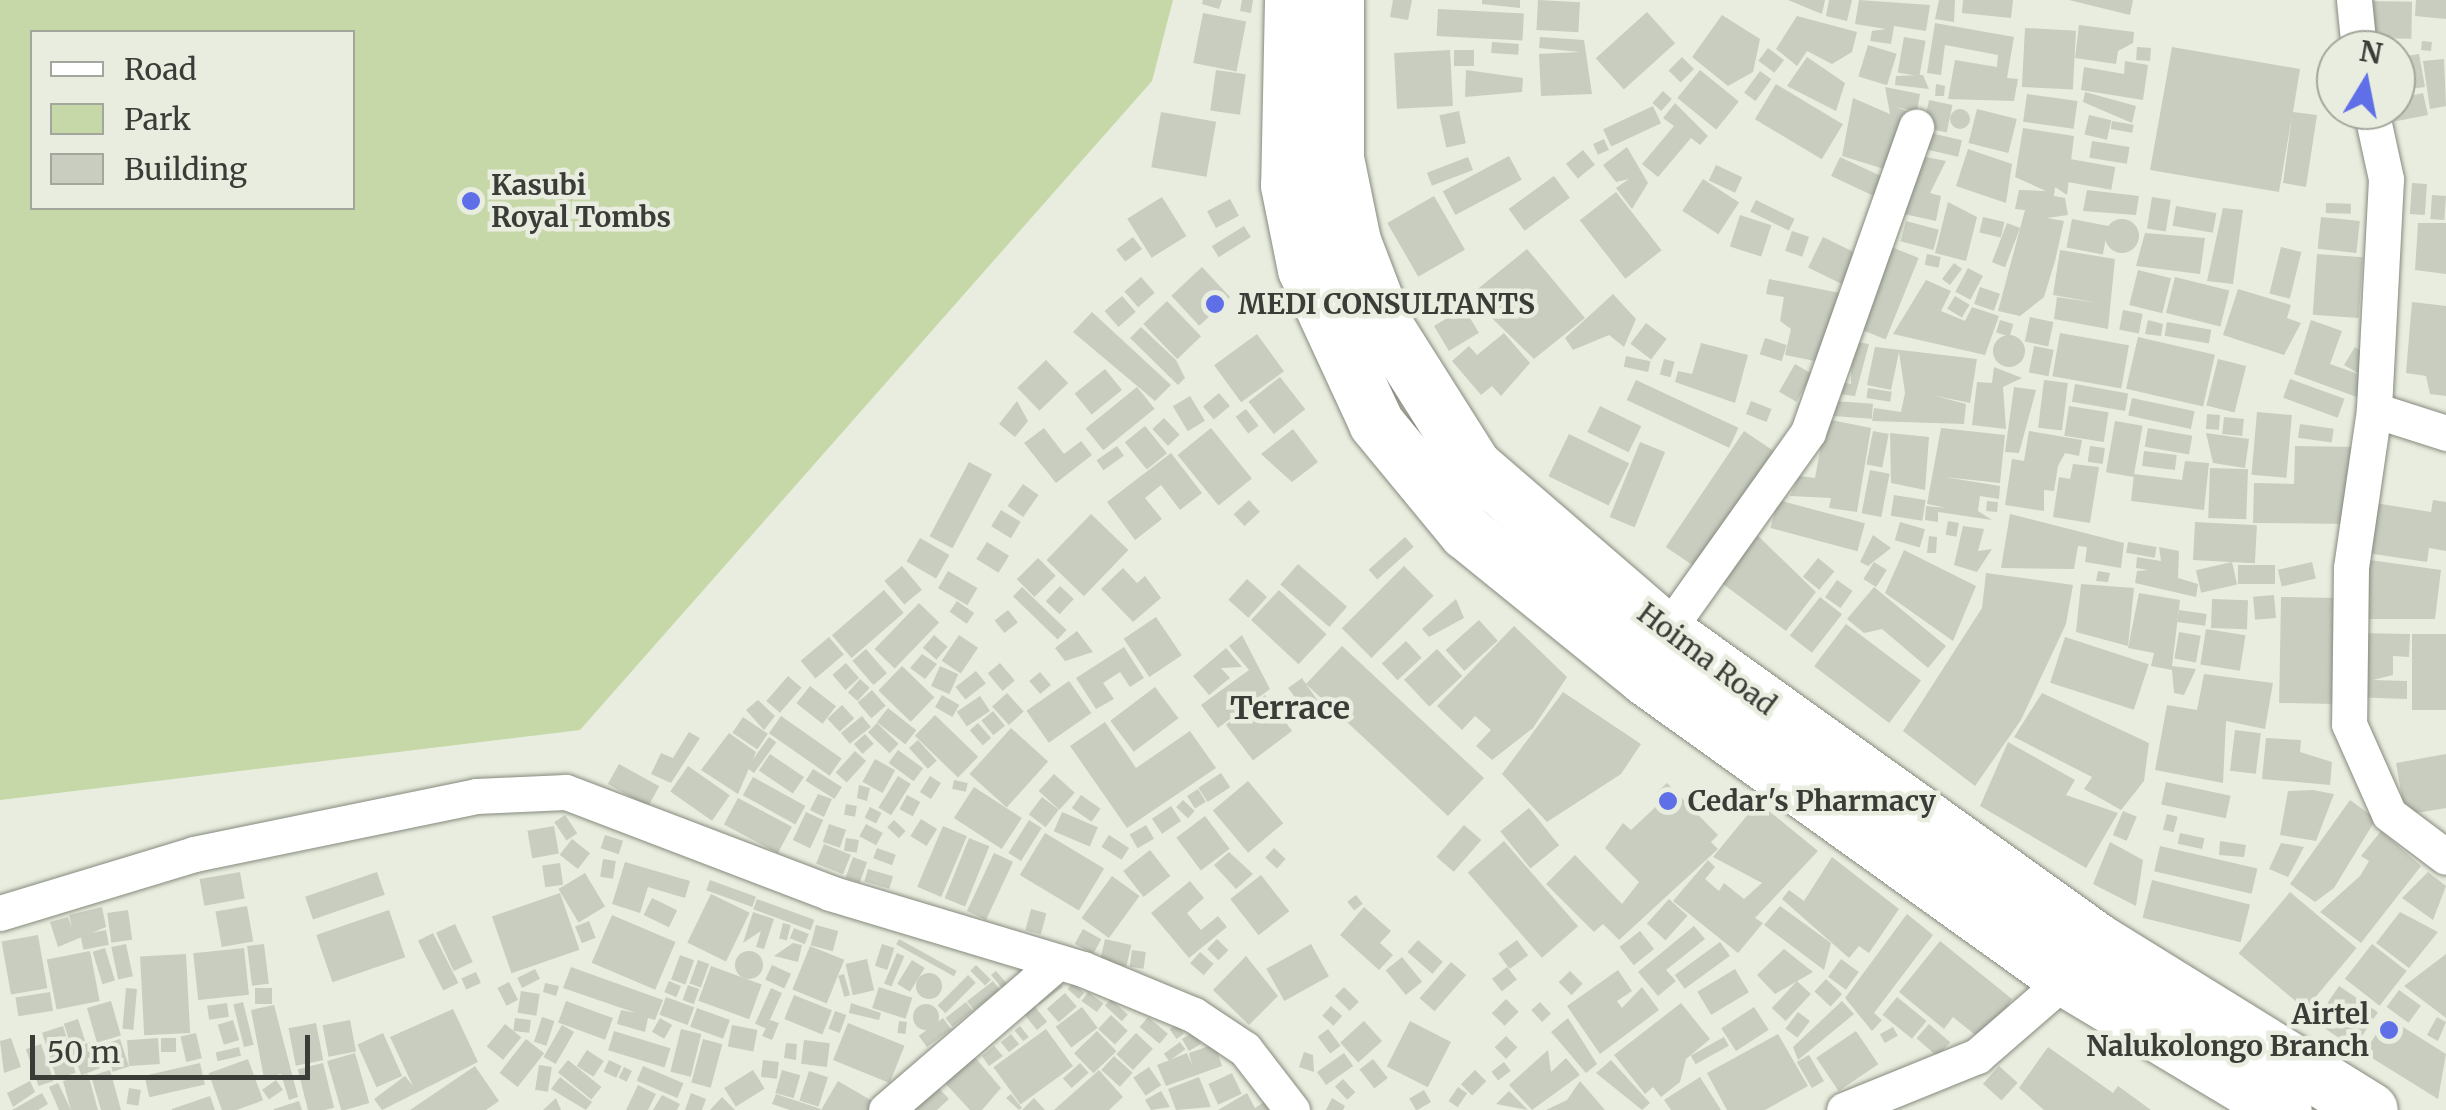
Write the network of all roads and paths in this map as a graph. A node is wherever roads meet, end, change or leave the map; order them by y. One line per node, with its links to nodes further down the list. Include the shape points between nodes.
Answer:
1 (1292, 0): 13 (main road, Hoima Road, via 1288,186 1305,269 1376,423 1466,532 1646,678)
2 (1336, 0): 9 (main road, Hoima Road, via 1336,158 1353,242 1386,327 1474,466)
3 (2354, 0): 4 (street)
4 (2357, 30)
5 (1916, 126): 9 (street, via 1808,432)
6 (2375, 130): 7 (street, via 2386,179)
7 (2374, 410): 8 (street); 10 (street, via 2351,568 2349,724 2389,814)
8 (2446, 433)
9 (1666, 632): 18 (main road, Hoima Road, via 2096,940)
10 (2446, 857)
11 (0, 912): 12 (street, via 233,846 476,796 566,792 919,924)
12 (1058, 962): 14 (street); 15 (street, via 1194,1014 1245,1049)
13 (2066, 979): 16 (street, via 1977,1056); 17 (main road, Hoima Road)
14 (886, 1110)
15 (1292, 1110)
16 (1844, 1110)
17 (2284, 1110)
18 (2370, 1110)

